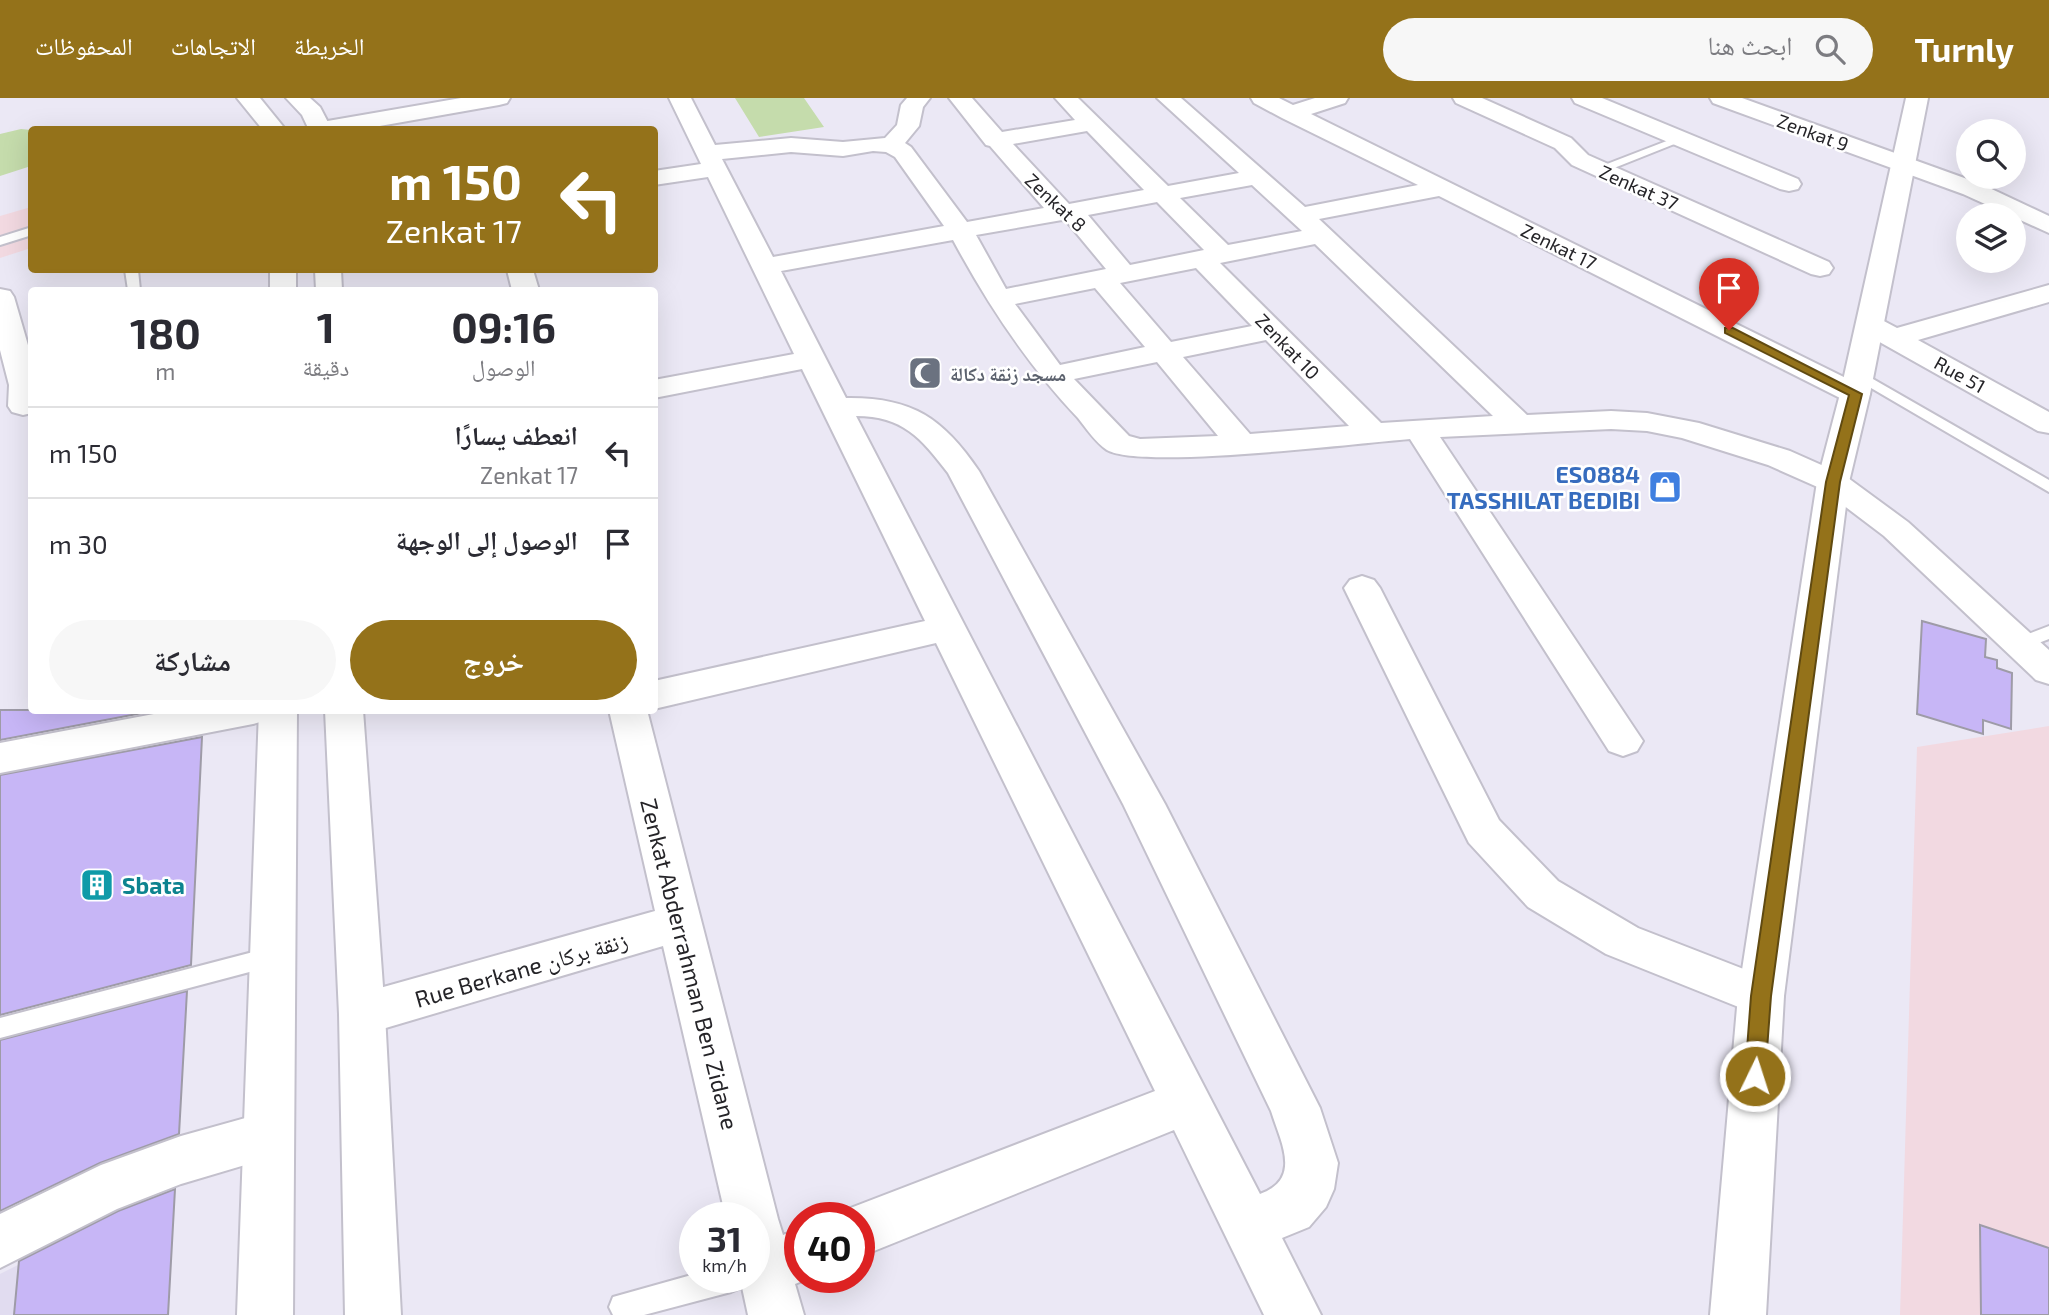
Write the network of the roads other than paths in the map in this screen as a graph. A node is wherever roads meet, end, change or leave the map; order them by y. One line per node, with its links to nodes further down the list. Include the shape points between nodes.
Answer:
1 (248, 98): 18 (street)
2 (297, 98): 19 (street, via 312,112)
3 (680, 98): 24 (street)
4 (919, 98): 23 (street, via 912,105 908,126)
5 (960, 98): 22 (street, Zenkat 8)
6 (1066, 98): 17 (street, Zenkat 10)
7 (1168, 98): 28 (street)
8 (1262, 98): 16 (street, Zenkat 17)
9 (1337, 98): 16 (street)
10 (1464, 98): 26 (street, Zenkat 37, via 1563,143 1580,160)
11 (1583, 98): 21 (street)
12 (1721, 98): 25 (street, Zenkat 9)
13 (1917, 98): 25 (street)
14 (432, 104): 15 (street); 20 (street)
15 (487, 106)
16 (1290, 113): 30 (street, Zenkat 17)
17 (1091, 124): 22 (street); 31 (street, Zenkat 10)
18 (272, 126)
19 (318, 126)
20 (333, 126)
21 (1681, 139): 26 (lane); 29 (street)
22 (994, 140): 32 (street, Zenkat 8)
23 (891, 145): 24 (street, via 843,149 791,145); 35 (street, via 903,152)
24 (712, 161): 27 (street); 40 (street)
25 (1905, 165): 34 (street, Zenkat 9, via 1972,189); 47 (street)
26 (1600, 169): 41 (street, Zenkat 37)
27 (658, 177)
28 (1257, 177): 31 (street); 33 (street)
29 (1789, 184)
30 (1443, 188): 33 (street); 51 (street, Zenkat 17)
31 (1163, 194): 32 (street); 39 (street, Zenkat 10)
32 (1065, 212): 35 (street); 42 (street, Zenkat 8, via 1076,217)
33 (1300, 215): 37 (street)
34 (2049, 225)
35 (960, 230): 40 (street); 45 (street)
36 (28, 232): 38 (lane)
37 (1320, 235): 39 (street); 56 (street)
38 (0, 241)
39 (1213, 257): 42 (street); 46 (street, Zenkat 10)
40 (765, 266): 49 (street)
41 (1819, 268)
42 (1112, 276): 45 (street); 48 (street, Zenkat 8)
43 (2049, 293): 47 (street)
44 (0, 298): 54 (street, via 24,384)
45 (998, 299): 50 (street)
46 (1272, 330): 48 (street); 58 (street, Zenkat 10)
47 (1882, 332): 51 (street); 55 (street, Rue 51)
48 (1165, 352): 50 (street); 59 (street, Zenkat 8)
49 (811, 359): 52 (street); 53 (street)
50 (1053, 375): 59 (street, via 1111,437 1129,447)
51 (1857, 384): 60 (street); 61 (lane)
52 (658, 388)
53 (836, 407): 63 (street); 82 (street, via 874,405 896,410 936,435 963,471 1150,817 1295,1108 1312,1163 1308,1189 1290,1209)
54 (18, 409)
55 (2048, 421)
56 (1519, 424): 57 (street); 60 (street, via 1611,419 1647,422 1734,442)
57 (1419, 429): 58 (street); 71 (street)
58 (1373, 433): 59 (street)
59 (1242, 444)
60 (1833, 482): 64 (street); 75 (street)
61 (2049, 487)
62 (1363, 588): 75 (street, via 1484,831 1543,894 1622,941)
63 (948, 628): 66 (street); 78 (street)
64 (2035, 638): 65 (street)
65 (2049, 671)
66 (658, 694)
67 (232, 714): 72 (street)
68 (278, 714): 74 (street)
69 (344, 714): 76 (street)
70 (629, 714): 73 (street, Zenkat Abderrahman Ben Zidane)
71 (1623, 741)
72 (0, 758)
73 (680, 923): 76 (street, Rue Berkane زنقة بركان); 80 (street, Zenkat Abderrahman Ben Zidane)
74 (272, 957): 77 (lane); 79 (street)
75 (1761, 996): 89 (street)
76 (362, 1014): 87 (street)
77 (0, 1028)
78 (1186, 1102): 81 (street); 82 (street)
79 (267, 1136): 83 (street, via 181,1160 113,1186); 86 (street)
80 (748, 1202)
81 (875, 1225)
82 (1248, 1226): 88 (street)
83 (0, 1242)
84 (679, 1292): 85 (lane)
85 (623, 1307)
86 (265, 1315)
87 (373, 1315)
88 (1293, 1315)
89 (1738, 1315)

